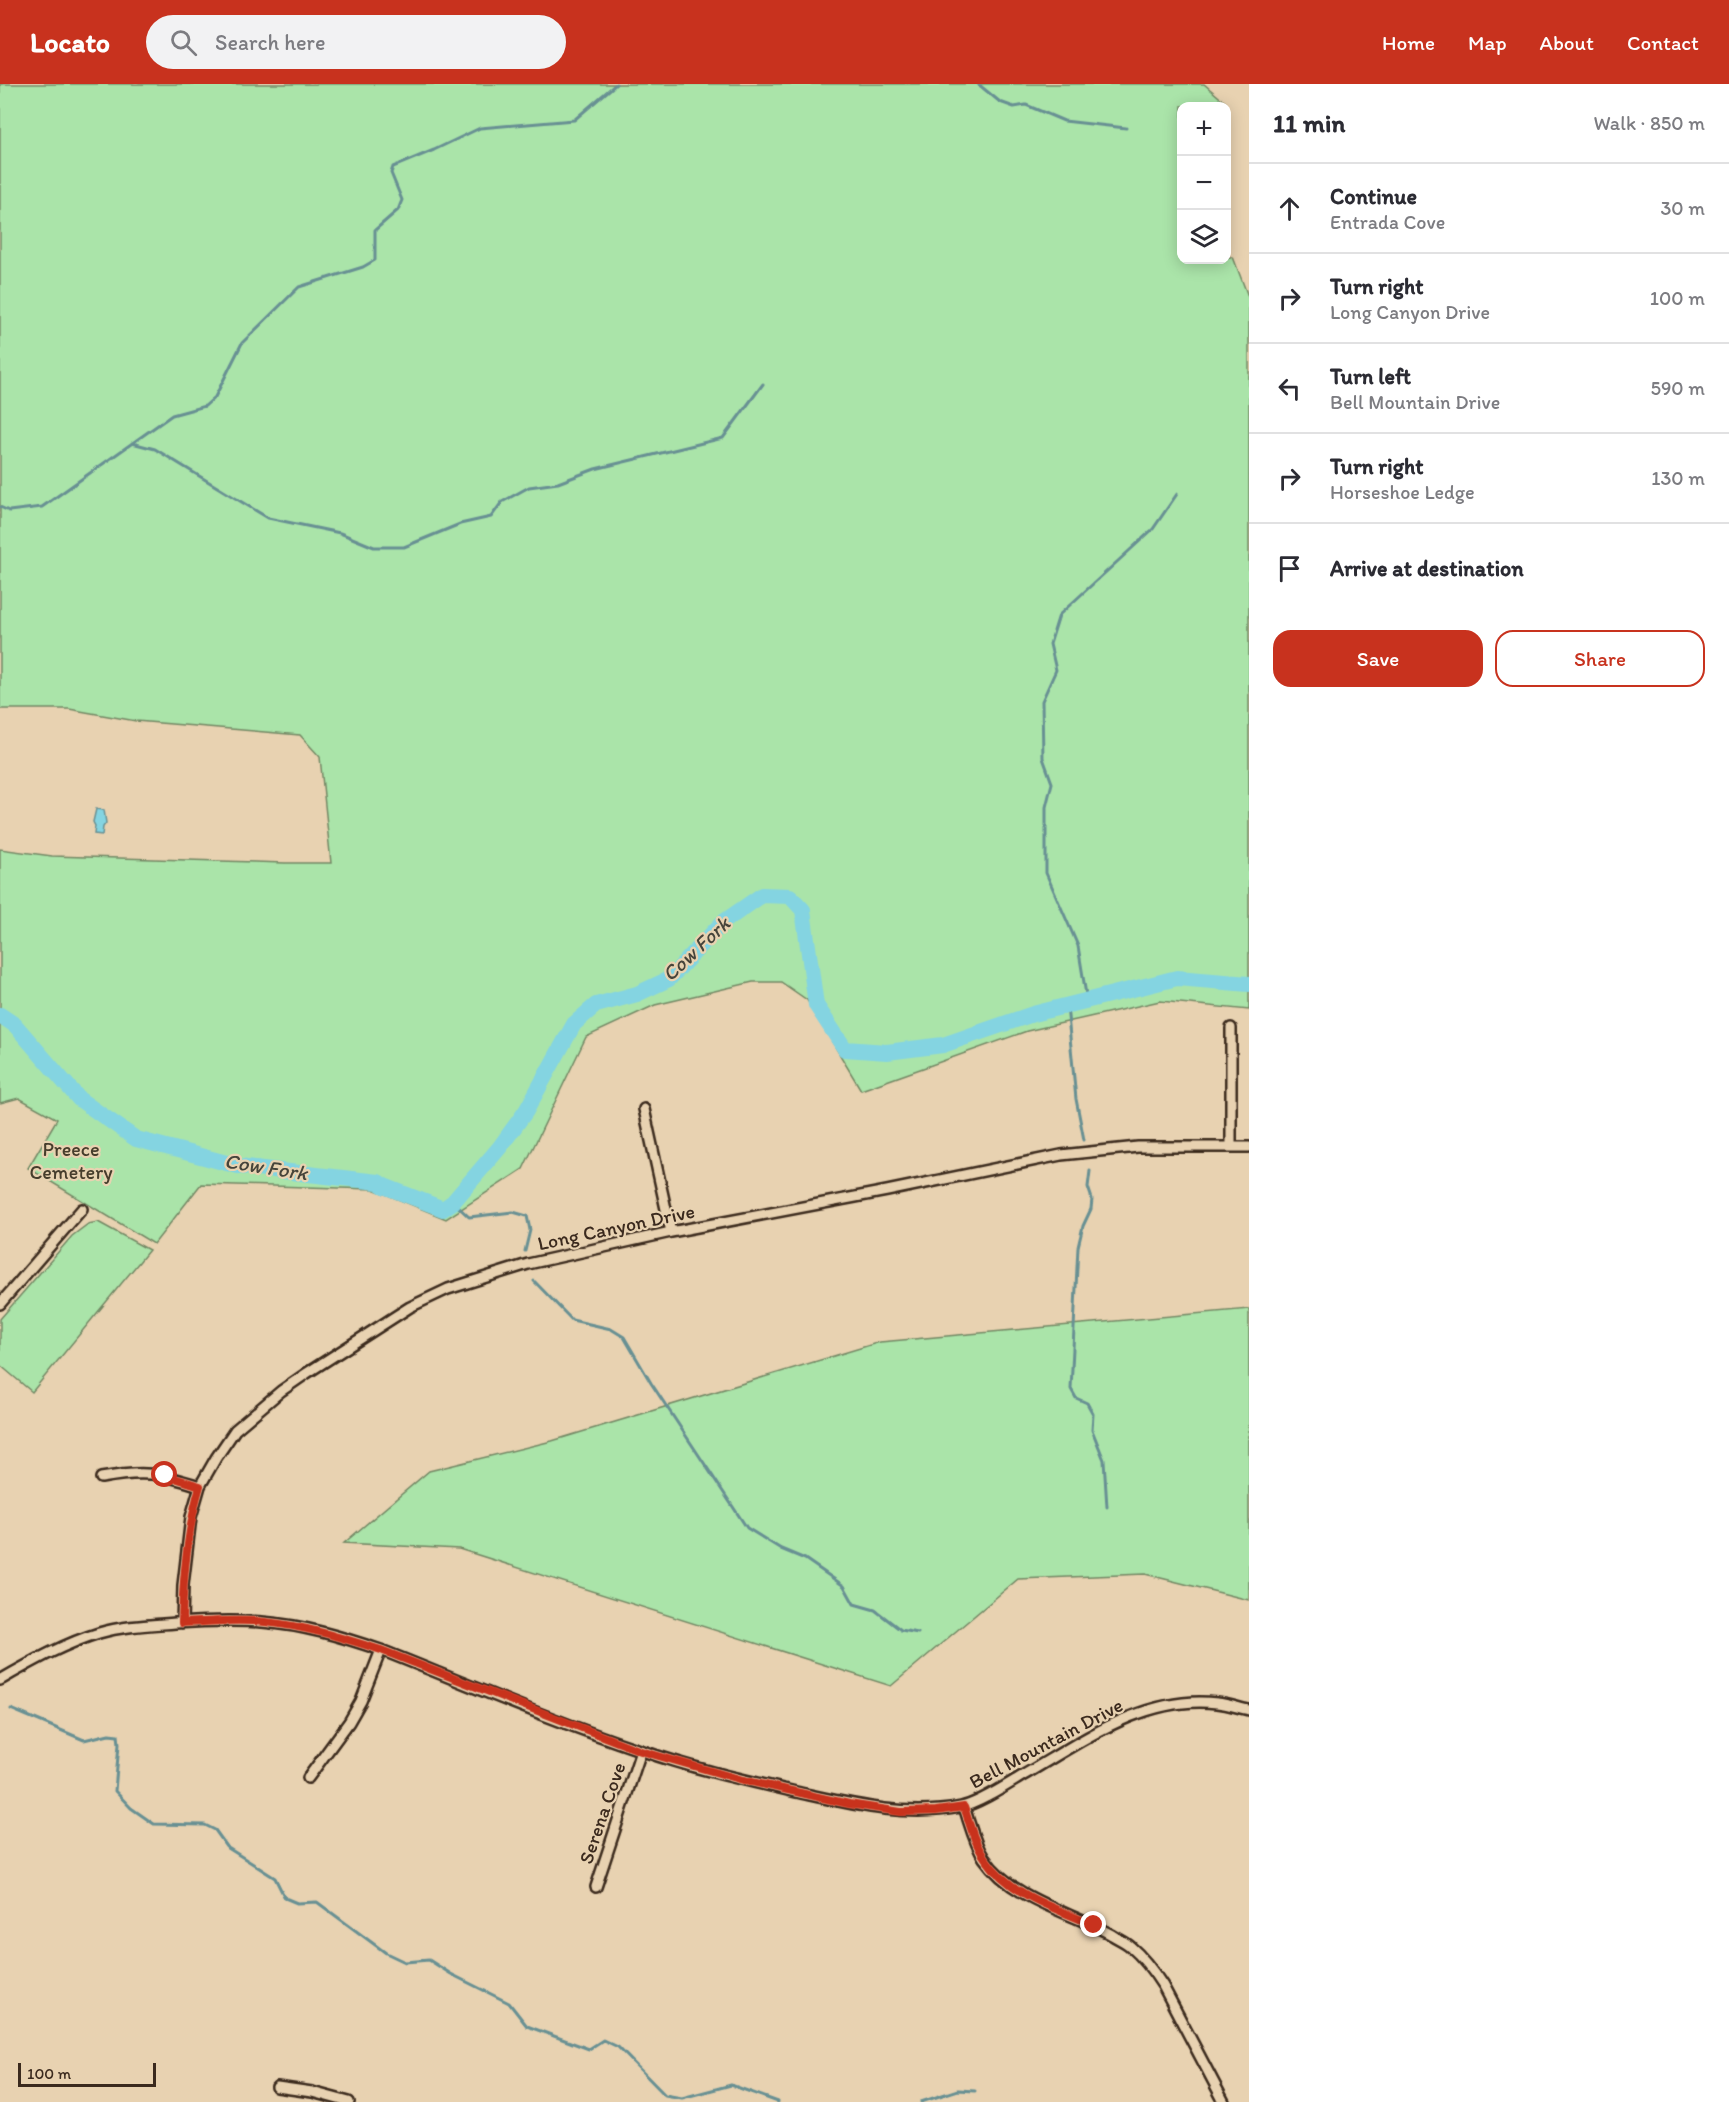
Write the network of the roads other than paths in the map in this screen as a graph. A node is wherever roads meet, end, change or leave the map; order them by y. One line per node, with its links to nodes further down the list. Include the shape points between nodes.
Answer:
1 (1231, 1028): 3 (street)
2 (645, 1109): 6 (street)
3 (1231, 1146): 4 (street, Long Canyon Drive); 6 (street, Long Canyon Drive, via 1138,1147 1062,1155)
4 (1249, 1147)
5 (82, 1209): 7 (street)
6 (671, 1232): 9 (street, Long Canyon Drive, via 481,1277 410,1308 254,1412 235,1430)
7 (0, 1304)
8 (101, 1478): 9 (street, via 146,1472)
9 (200, 1486): 10 (street, Long Canyon Drive, via 187,1546)
10 (182, 1623): 11 (street, Bell Mountain Drive, via 245,1621 286,1625); 12 (street, Bell Mountain Drive, via 100,1633 49,1652)
11 (381, 1650): 14 (street, Bell Mountain Drive); 15 (street, via 355,1712)
12 (0, 1680)
13 (1249, 1710): 16 (street, Bell Mountain Drive, via 1216,1703 1183,1703 1149,1710 1103,1728)
14 (641, 1751): 16 (street, Bell Mountain Drive, via 849,1804 901,1812); 17 (street, Serena Cove)
15 (308, 1778)
16 (964, 1807): 20 (street, via 984,1857 1014,1888 1094,1925 1130,1946 1151,1967)
17 (596, 1887)
18 (277, 2087): 19 (street)
19 (349, 2102)
20 (1224, 2102)

